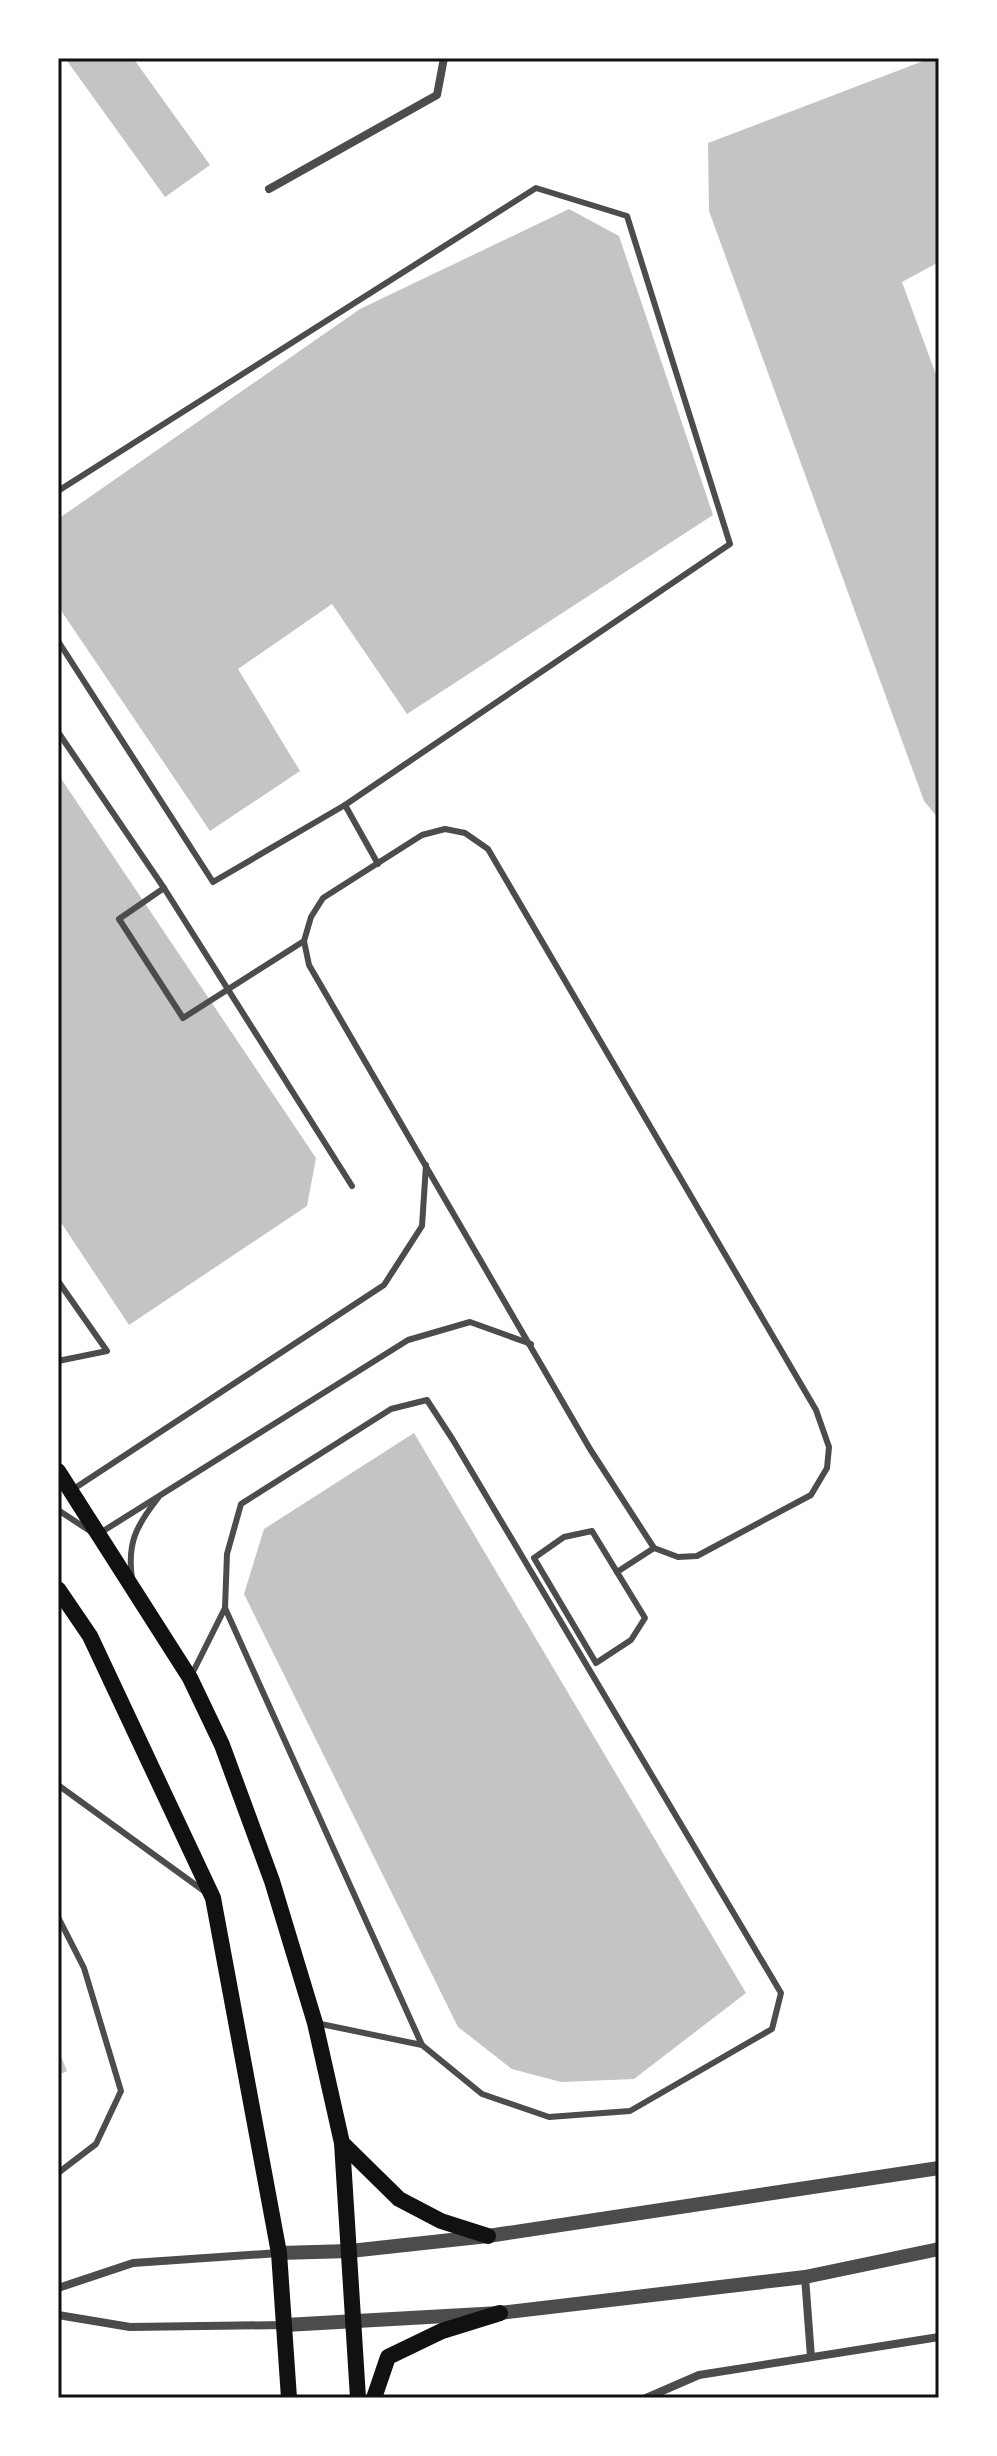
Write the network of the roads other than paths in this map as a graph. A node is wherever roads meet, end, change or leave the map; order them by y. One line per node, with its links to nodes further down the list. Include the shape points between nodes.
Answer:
1 (444, 58): 2 (street, via 437,95)
2 (269, 189)
3 (58, 491): 6 (lane, via 536,188 627,216 730,544)
4 (58, 641): 6 (lane, via 213,882)
5 (58, 732): 8 (lane)
6 (345, 805): 7 (lane)
7 (378, 864): 9 (lane, via 323,898); 21 (lane, via 422,835 445,829 465,833 488,849 816,1410 829,1447 827,1468 811,1495 697,1556 678,1557)
8 (164, 888): 10 (lane); 10 (lane, via 119,919 183,1018)
9 (304, 941): 10 (lane); 11 (lane, via 309,965)
10 (229, 989): 12 (lane)
11 (426, 1165): 14 (lane); 17 (lane, via 422,1226 384,1285)
12 (352, 1186)
13 (58, 1281): 15 (lane, via 107,1351)
14 (531, 1344): 18 (lane, via 470,1322 408,1340); 21 (lane)
15 (58, 1361)
16 (58, 1471): 17 (main road)
17 (72, 1490): 20 (main road)
18 (160, 1495): 20 (lane); 24 (lane, via 130,1543)
19 (58, 1510): 20 (lane)
20 (98, 1535): 24 (main road)
21 (654, 1548): 22 (lane)
22 (617, 1572): 22 (lane, via 645,1618 631,1640 596,1663 534,1558 564,1537 592,1531)
23 (58, 1589): 28 (main road, via 90,1636)
24 (135, 1592): 26 (main road)
25 (225, 1608): 26 (lane); 31 (lane); 31 (lane, via 227,1554 241,1504 391,1409 427,1400 781,1993 772,2029 630,2111 549,2117 482,2094)
26 (190, 1678): 30 (main road, via 222,1745 272,1881)
27 (58, 1785): 28 (lane)
28 (213, 1898): 38 (main road)
29 (58, 1917): 34 (lane, via 84,1968 121,2091 96,2144)
30 (315, 2023): 31 (lane); 32 (main road)
31 (422, 2045)
32 (342, 2143): 35 (main road, via 399,2199 441,2221); 37 (main road)
33 (939, 2168): 35 (street)
34 (58, 2173)
35 (488, 2236): 37 (street)
36 (939, 2249): 39 (street)
37 (350, 2251): 38 (street); 43 (main road)
38 (279, 2253): 40 (street, via 133,2263); 44 (main road)
39 (805, 2277): 41 (street); 46 (street)
40 (58, 2288)
41 (500, 2313): 43 (street); 49 (main road, via 442,2331 388,2357)
42 (58, 2315): 44 (street, via 130,2327)
43 (354, 2321): 44 (street); 48 (main road)
44 (285, 2325): 47 (main road)
45 (939, 2337): 46 (street)
46 (811, 2357): 50 (street, via 699,2375)
47 (289, 2398)
48 (358, 2398)
49 (374, 2398)
50 (646, 2398)

